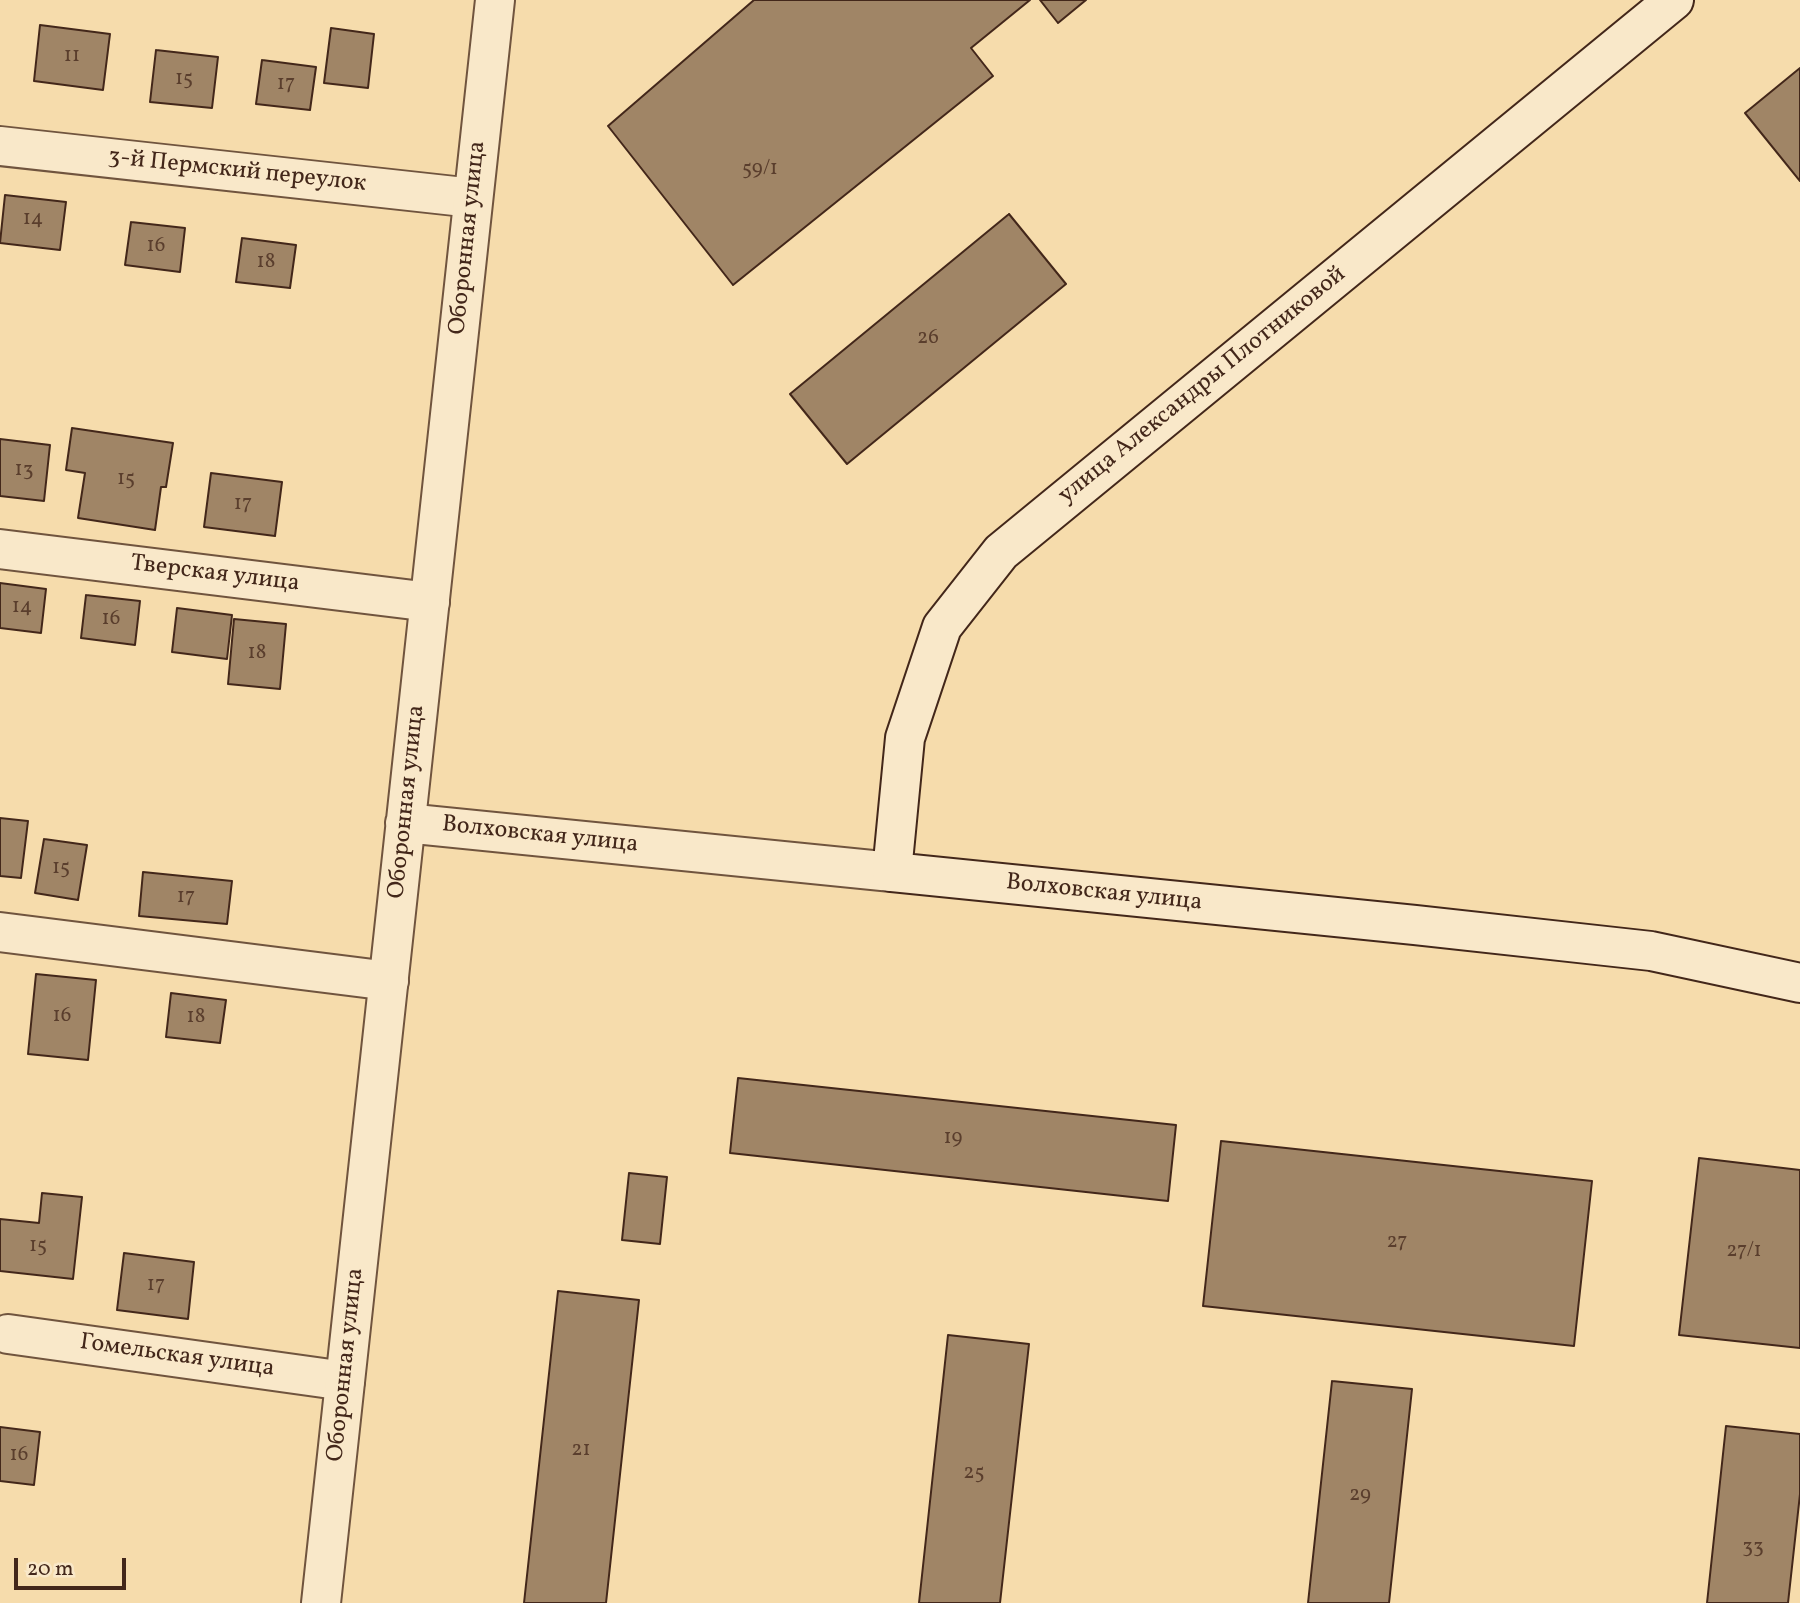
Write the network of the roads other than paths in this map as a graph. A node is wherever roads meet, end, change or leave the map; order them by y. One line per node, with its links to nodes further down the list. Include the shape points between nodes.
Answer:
1 (495, 0): 4 (street, Оборонная улица)
2 (1674, 0): 8 (street, улица Александры Плотниковой, via 1001,552 942,627 905,738)
3 (0, 146): 4 (street, 3-й Пермский переулок)
4 (473, 198): 6 (street, Оборонная улица)
5 (0, 549): 6 (street, Тверская улица)
6 (430, 602): 7 (street, Оборонная улица)
7 (405, 823): 8 (street, Волховская улица); 10 (street, Оборонная улица)
8 (892, 872): 11 (street, Волховская улица, via 1651,951)
9 (0, 932): 10 (street)
10 (388, 982): 13 (street, Оборонная улица)
11 (1800, 983)
12 (8, 1334): 13 (street, Гомельская улица)
13 (345, 1381): 14 (street, Оборонная улица)
14 (321, 1603)

